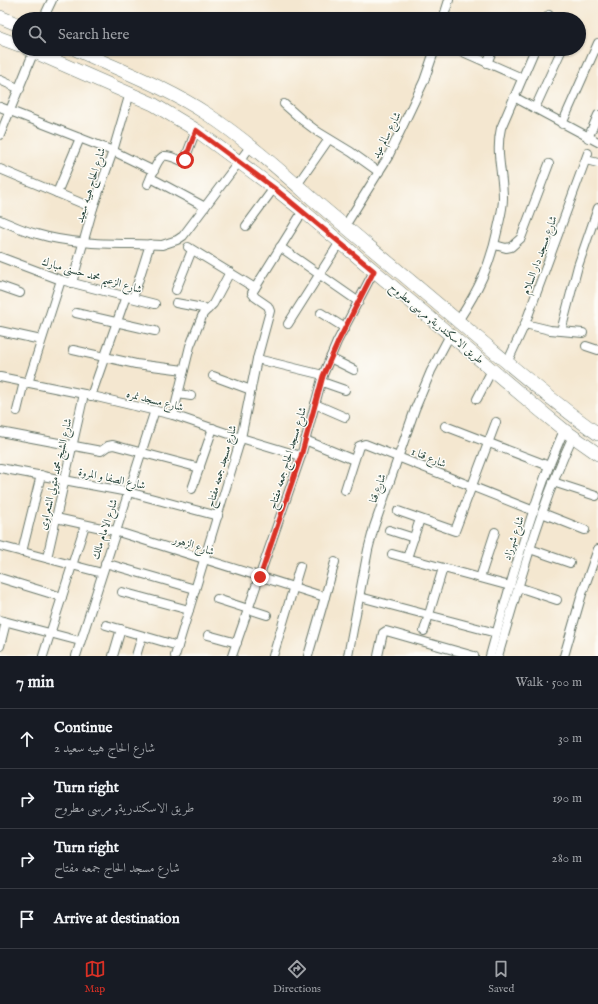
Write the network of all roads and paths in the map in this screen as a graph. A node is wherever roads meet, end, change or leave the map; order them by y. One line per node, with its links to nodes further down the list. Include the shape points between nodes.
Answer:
1 (52, 0): 3 (street)
2 (449, 0): 4 (street)
3 (47, 12)
4 (445, 12)
5 (0, 17): 6 (main road)
6 (12, 21)
7 (0, 38): 8 (main road)
8 (12, 42)
9 (598, 43): 29 (street)
10 (29, 56): 21 (street)
11 (45, 56): 22 (main road, طريق الاسكندرية, مرسى مطروح)
12 (90, 56): 36 (main road, طريق الاسكندرية, مرسى مطروح, via 181,98)
13 (433, 56): 42 (street, شارع سالم عيد, via 408,116)
14 (472, 56): 18 (street)
15 (490, 56): 18 (street)
16 (532, 56): 19 (street)
17 (559, 56): 26 (street)
18 (487, 63): 19 (street)
19 (522, 78): 23 (street)
20 (0, 80): 21 (street)
21 (20, 89): 27 (street)
22 (130, 93): 30 (main road, طريق الاسكندرية, مرسى مطروح); 37 (street, شارع الحاج هيبه سعيد)
23 (514, 97): 26 (street); 57 (street, via 498,139 503,206)
24 (284, 104): 34 (street)
25 (0, 107): 27 (street)
26 (535, 108): 29 (street)
27 (10, 111): 31 (street); 32 (street)
28 (598, 115): 33 (street)
29 (562, 124): 33 (street)
30 (196, 130): 38 (main road, طريق الاسكندرية, مرسى مطروح); 43 (street, via 185,160 164,156)
31 (0, 135)
32 (80, 138): 37 (street); 46 (street)
33 (588, 138): 35 (street)
34 (329, 139): 42 (street); 44 (street)
35 (598, 142)
36 (250, 147): 38 (street); 44 (main road, طريق الاسكندرية, مرسى مطروح)
37 (113, 151): 43 (street); 48 (street, شارع الحاج هيبه سعيد)
38 (239, 161): 45 (main road, طريق الاسكندرية, مرسى مطروح); 47 (street)
39 (598, 163): 79 (street, شارع مسجد دار السلام, via 587,156)
40 (549, 164): 57 (street, via 521,238 510,247)
41 (0, 169): 46 (street)
42 (379, 172): 53 (street, شارع سالم عيد)
43 (151, 178): 47 (street)
44 (297, 185): 53 (main road, طريق الاسكندرية, مرسى مطروح)
45 (274, 188): 50 (main road, طريق الاسكندرية, مرسى مطروح); 52 (street)
46 (57, 193): 48 (street)
47 (205, 207): 56 (street, via 183,236 162,245)
48 (93, 208): 54 (street, شارع الحاج هيبه سعيد)
49 (598, 208): 83 (street, via 578,266)
50 (302, 211): 55 (main road, طريق الاسكندرية, مرسى مطروح); 58 (street)
51 (0, 220): 54 (street, via 38,235)
52 (246, 226)
53 (345, 226): 76 (main road, طريق الاسكندرية, مرسى مطروح)
54 (84, 242): 56 (street); 64 (street, شارع الحاج هيبه سعيد)
55 (340, 242): 60 (main road, طريق الاسكندرية, مرسى مطروح); 62 (street)
56 (150, 244): 69 (street, شارع الشيخ محمد متولي الشعراوى)
57 (494, 245): 76 (street, via 483,280)
58 (280, 247): 62 (street); 66 (street)
59 (0, 257): 63 (street, شارع الزعيم محمد حسنى مبارك)
60 (374, 271): 70 (street, شارع مسجد الحاج جمعه مفتاح); 85 (main road, طريق الاسكندرية, مرسى مطروح)
61 (230, 272): 66 (street); 67 (street, via 190,249); 73 (street, via 214,304)
62 (320, 275): 70 (street); 78 (street)
63 (61, 280): 64 (street, شارع الزعيم محمد حسنى مبارك); 86 (street)
64 (72, 283): 69 (street, شارع الزعيم محمد حسنى مبارك)
65 (0, 286): 68 (street)
66 (255, 288): 92 (street, شارع مسجد جمعه مفتاح, via 253,296 270,308)
67 (176, 290)
68 (20, 293)
69 (129, 297): 72 (street, شارع الزعيم محمد حسنى مبارك); 77 (street, شارع الشيخ محمد متولي الشعراوى)
70 (359, 302): 80 (street, شارع مسجد الحاج جمعه مفتاح)
71 (176, 303): 73 (street)
72 (155, 304)
73 (208, 309): 94 (street, via 203,314 190,346)
74 (76, 313): 77 (street)
75 (321, 313): 80 (street)
76 (458, 321): 93 (main road, طريق الاسكندرية, مرسى مطروح)
77 (117, 322): 82 (street); 90 (street, شارع الشيخ محمد متولي الشعراوى)
78 (288, 324)
79 (525, 324): 83 (street); 93 (street, شارع مسجد دار السلام)
80 (345, 328): 91 (street, شارع مسجد الحاج جمعه مفتاح)
81 (0, 331): 86 (street)
82 (155, 331)
83 (562, 331): 84 (street)
84 (583, 333)
85 (450, 335): 96 (main road, طريق الاسكندرية, مرسى مطروح); 125 (street, شارع قنا, via 422,390)
86 (41, 340): 100 (street)
87 (586, 346): 89 (street)
88 (73, 350): 90 (street)
89 (598, 350)
90 (105, 358): 94 (street); 104 (street, شارع الشيخ محمد متولي الشعراوى)
91 (330, 358): 95 (street); 99 (street, شارع مسجد الحاج جمعه مفتاح)
92 (257, 359): 99 (street); 101 (street, شارع مسجد جمعه مفتاح)
93 (508, 363): 117 (main road, طريق الاسكندرية, مرسى مطروح)
94 (184, 370): 103 (street)
95 (354, 370)
96 (492, 370): 106 (street); 116 (main road, طريق الاسكندرية, مرسى مطروح)
97 (213, 376): 101 (street)
98 (0, 377): 100 (street, شارع مسجد نمره)
99 (322, 379): 102 (street); 107 (street, شارع مسجد الحاج جمعه مفتاح)
100 (26, 383): 104 (street, شارع مسجد نمره); 109 (street)
101 (251, 390): 118 (street, شارع مسجد جمعه مفتاح)
102 (345, 390)
103 (178, 394): 105 (street); 110 (street)
104 (88, 395): 108 (street, شارع مسجد نمره); 121 (street, شارع الشيخ محمد متولي الشعراوى)
105 (191, 396)
106 (477, 399)
107 (315, 404): 111 (street); 119 (street, شارع مسجد الحاج جمعه مفتاح)
108 (155, 410): 110 (street, شارع مسجد نمره); 122 (street, شارع الامام مالك)
109 (17, 411)
110 (173, 415): 114 (street, شارع مسجد نمره)
111 (345, 417)
112 (496, 422): 120 (street)
113 (446, 426): 120 (street)
114 (213, 428): 118 (street, شارع مسجد نمره); 129 (street)
115 (0, 432): 121 (street)
116 (569, 433): 123 (main road, طريق الاسكندرية, مرسى مطروح); 127 (street, شارع شهرزاد); 132 (street, شارع شهرزاد)
117 (598, 434)
118 (241, 438): 124 (street, شارع مسجد نمره); 140 (street, شارع مسجد جمعه مفتاح)
119 (305, 440): 124 (street, شارع مسجد الحاج جمعه مفتاح); 126 (street)
120 (488, 443): 127 (street); 133 (street)
121 (73, 445): 122 (street, via 101,451 113,445); 131 (street, شارع الشيخ محمد متولي الشعراوى)
122 (141, 451): 129 (street); 136 (street, شارع الامام مالك)
123 (598, 454)
124 (301, 456): 164 (street, شارع مسجد الحاج جمعه مفتاح)
125 (399, 457): 126 (street, شارع قنا 1, via 361,444); 133 (street, شارع قنا 1); 173 (street, شارع قنا, via 374,527)
126 (354, 460): 135 (street, شارع قنا 1)
127 (549, 466): 139 (street, شارع شهرزاد)
128 (0, 468): 130 (street, شارع الصفا و المروة)
129 (200, 468): 134 (street)
130 (41, 475): 131 (street, شارع الصفا و المروة); 152 (street)
131 (66, 480): 136 (street, شارع الصفا و المروة); 141 (street, شارع الشيخ محمد متولي الشعراوى)
132 (553, 482): 137 (street); 139 (street, شارع شهرزاد)
133 (471, 486): 139 (street, شارع قنا 1); 142 (street, via 455,531)
134 (192, 489)
135 (345, 490)
136 (128, 492): 140 (street, شارع الصفا و المروة); 146 (street, شارع الامام مالك)
137 (596, 496)
138 (398, 511): 142 (street)
139 (538, 512): 145 (street, شارع قنا 1); 151 (street, شارع شهرزاد); 167 (street, شارع شهرزاد)
140 (218, 516): 156 (street, شارع مسجد جمعه مفتاح)
141 (56, 518): 143 (street, شارع الزهور); 154 (street, شارع الشيخ محمد متولي الشعراوى)
142 (420, 519): 148 (street)
143 (86, 525): 146 (street, شارع الزهور); 160 (street)
144 (389, 530): 148 (street)
145 (585, 530)
146 (115, 531): 156 (street, شارع الزهور); 158 (street, شارع الامام مالك)
147 (495, 532): 166 (street)
148 (414, 538): 155 (street)
149 (0, 546): 152 (street)
150 (598, 549): 205 (street)
151 (530, 550): 159 (street); 167 (street, شارع شهرزاد)
152 (22, 552): 154 (street)
153 (392, 554): 155 (street)
154 (47, 558): 160 (street)
155 (407, 558): 162 (street)
156 (205, 560): 164 (street, شارع الزهور); 169 (street, شارع مسجد جمعه مفتاح)
157 (335, 562): 172 (street)
158 (105, 563): 163 (street, شارع الامام مالك); 169 (street)
159 (570, 563)
160 (73, 565): 163 (street); 171 (street)
161 (300, 566): 168 (street)
162 (443, 568): 166 (street); 179 (street)
163 (102, 573): 188 (street, شارع الامام مالك)
164 (260, 577): 168 (street, شارع الزهور); 176 (street, شارع مسجد الحاج جمعه مفتاح)
165 (0, 578): 171 (street)
166 (480, 578): 167 (street)
167 (514, 587): 175 (street); 184 (street, شارع شهرزاد); 204 (street, شارع شهرزاد)
168 (293, 588): 172 (street, شارع الزهور); 198 (street)
169 (195, 589): 177 (street, شارع مسجد جمعه مفتاح)
170 (122, 592): 177 (street)
171 (62, 597): 185 (street)
172 (325, 597): 199 (street)
173 (360, 597): 179 (street); 200 (street, شارع قنا)
174 (217, 599): 176 (street)
175 (557, 600)
176 (249, 609): 178 (street); 189 (street, شارع مسجد الحاج جمعه مفتاح)
177 (189, 610): 191 (street, شارع مسجد جمعه مفتاح)
178 (267, 615)
179 (429, 615): 183 (street); 184 (street)
180 (3, 621): 185 (street); 190 (street)
181 (106, 625): 182 (street)
182 (121, 630): 187 (street); 194 (street)
183 (424, 631)
184 (496, 633): 203 (street, شارع شهرزاد)
185 (51, 634): 188 (street); 192 (street)
186 (208, 635): 189 (street)
187 (142, 636): 191 (street); 195 (street)
188 (80, 641): 193 (street, شارع الامام مالك)
189 (237, 643): 197 (street, شارع مسجد الحاج جمعه مفتاح)
190 (0, 646)
191 (178, 646): 196 (street, شارع مسجد جمعه مفتاح)
192 (43, 656)
193 (76, 656)
194 (114, 656)
195 (136, 656)
196 (175, 656)
197 (232, 656)
198 (273, 656)
199 (308, 656)
200 (348, 656)
201 (378, 656): 202 (street, via 383,633 386,631)
202 (474, 656)
203 (490, 656)
204 (498, 656)
205 (564, 656)

